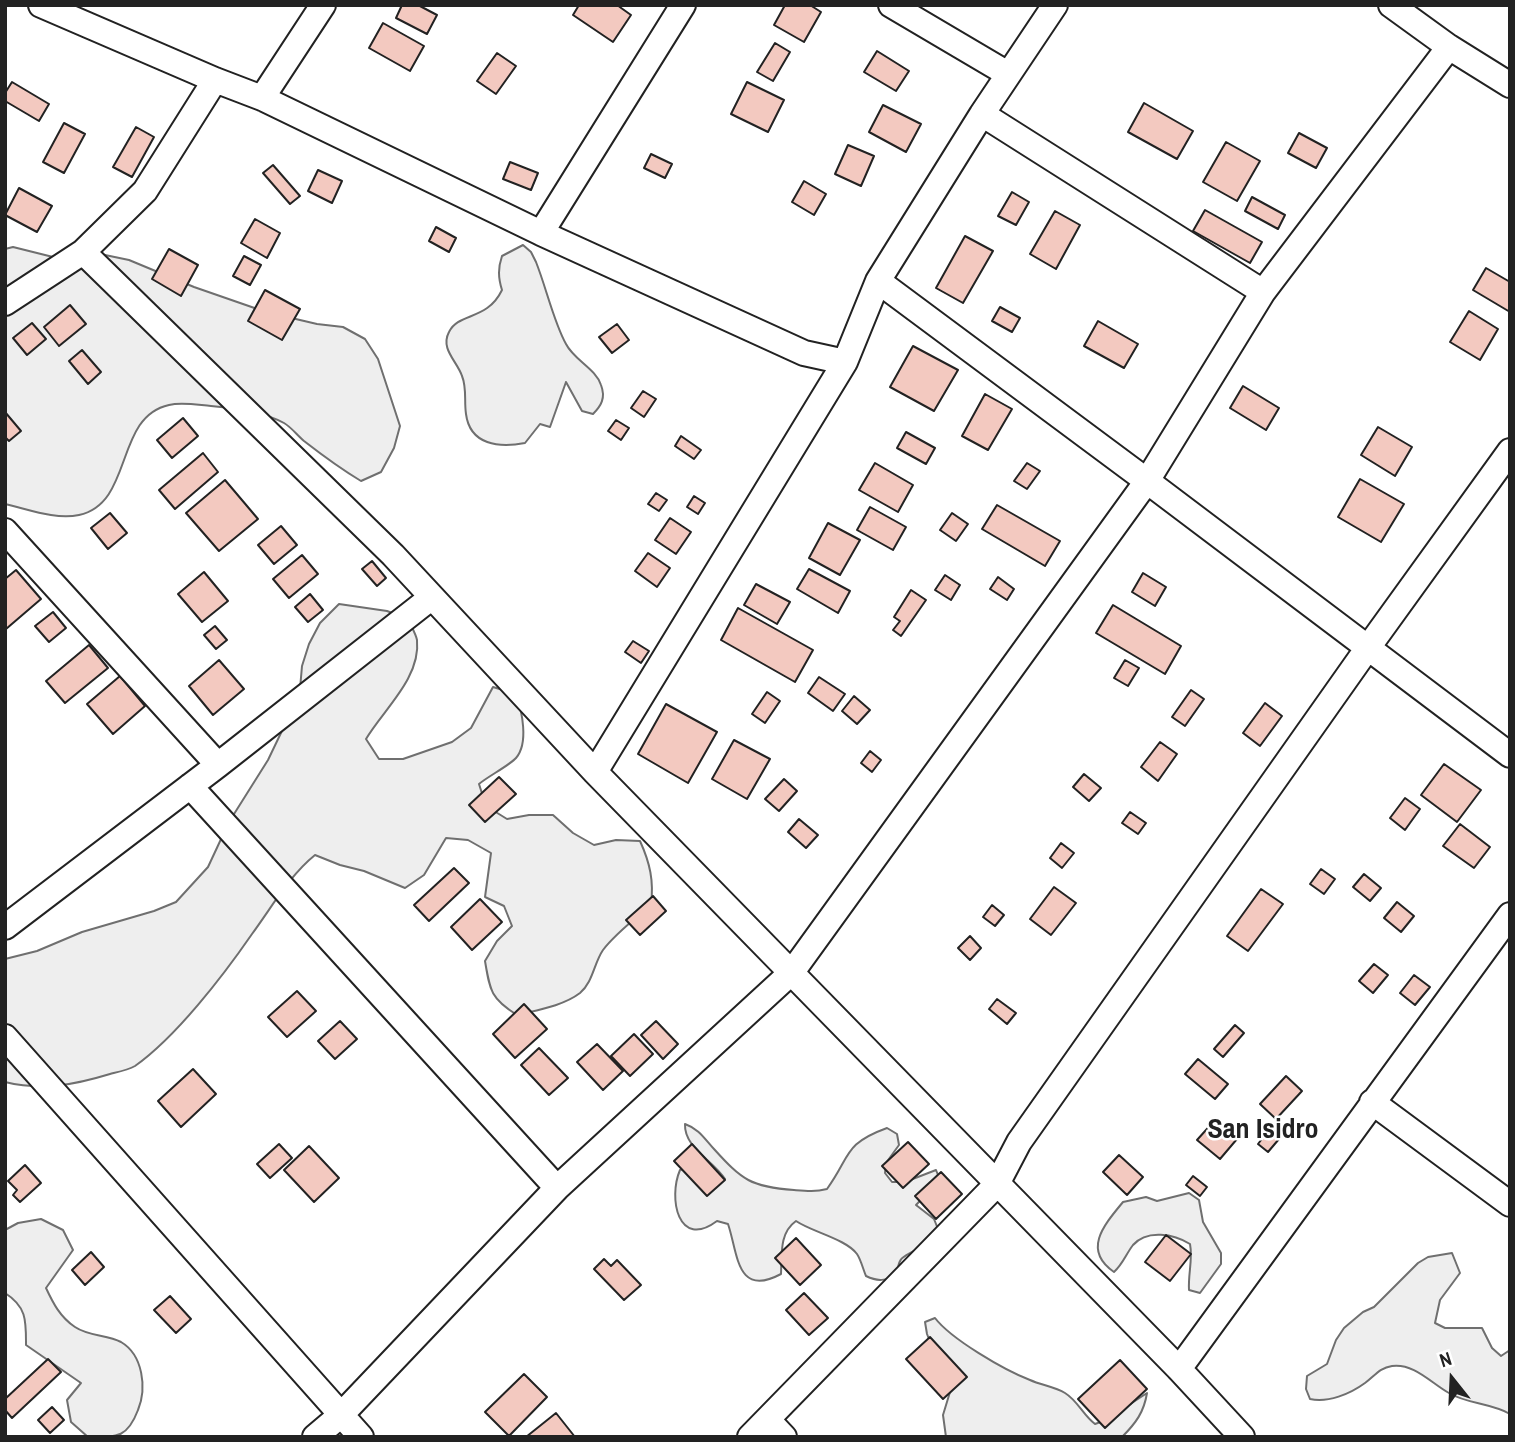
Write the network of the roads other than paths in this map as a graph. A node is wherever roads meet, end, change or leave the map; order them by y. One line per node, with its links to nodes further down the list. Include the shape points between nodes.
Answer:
1 (41, 5): 7 (street)
2 (323, 5): 12 (street)
3 (683, 5): 14 (street)
4 (891, 5): 9 (street)
5 (1055, 5): 9 (street)
6 (1391, 5): 8 (street)
7 (84, 15): 10 (street)
8 (1449, 47): 11 (street); 17 (street)
9 (1008, 74): 13 (street)
10 (215, 80): 12 (street); 15 (street, via 145,191)
11 (1510, 85)
12 (262, 98): 14 (street)
13 (982, 114): 16 (street); 17 (street)
14 (541, 233): 19 (street, via 804,353)
15 (83, 252): 18 (street); 23 (street)
16 (878, 281): 19 (street); 21 (street)
17 (1263, 292): 21 (street)
18 (5, 303)
19 (845, 362): 27 (street)
20 (1510, 451): 24 (street)
21 (1147, 481): 24 (street); 31 (street)
22 (5, 531): 26 (street)
23 (432, 597): 26 (street); 27 (street)
24 (1367, 649): 25 (street); 34 (street, via 1019,1142)
25 (1510, 755)
26 (218, 765): 28 (street)
27 (595, 772): 31 (street)
28 (190, 786): 30 (street); 35 (street)
29 (1510, 915): 33 (street)
30 (5, 927)
31 (792, 972): 34 (street); 35 (street)
32 (5, 1037): 38 (street)
33 (1372, 1101): 36 (street); 37 (street)
34 (997, 1184): 37 (street); 39 (street)
35 (557, 1188): 38 (street)
36 (1510, 1204)
37 (1180, 1369): 43 (street)
38 (341, 1415): 40 (street); 41 (street)
39 (776, 1428): 42 (street)
40 (315, 1437)
41 (361, 1437)
42 (750, 1437)
43 (1242, 1437)

